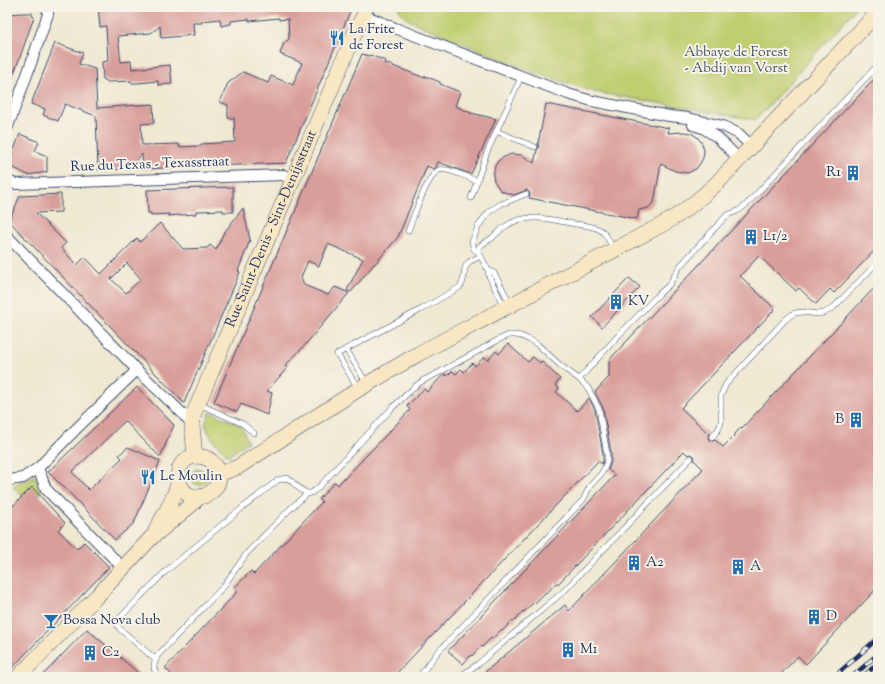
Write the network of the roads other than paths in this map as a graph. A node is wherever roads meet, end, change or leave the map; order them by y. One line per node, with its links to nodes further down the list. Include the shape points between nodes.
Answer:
1 (47, 7): 7 (street, via 48,14)
2 (366, 11): 5 (street, via 395,28); 12 (main road, Rue Saint-Denis - Sint-Denijsstraat)
3 (878, 12): 9 (main road)
4 (878, 65): 25 (lane, via 747,204 722,220 680,266 669,285)
5 (521, 77): 6 (street, via 580,98); 8 (lane)
6 (669, 116): 9 (street, via 723,126 739,134); 11 (street, via 703,128 717,137)
7 (7, 129)
8 (496, 131): 10 (lane); 14 (lane)
9 (751, 146): 11 (main road)
10 (535, 147)
11 (739, 159): 19 (main road, via 717,183 683,212)
12 (293, 179): 13 (street, Rue du Texas - Texasstraat, via 283,175 16,184); 27 (main road, Rue Saint-Denis - Sint-Denijsstraat)
13 (7, 181)
14 (477, 181): 16 (lane); 17 (lane, via 449,170 438,170 424,190)
15 (526, 194): 20 (lane, via 501,204 484,218 472,242 474,250)
16 (470, 198)
17 (408, 231)
18 (7, 236): 24 (street)
19 (614, 250): 20 (lane, via 604,233 597,228 530,218 507,225 479,247); 22 (main road)
20 (480, 255): 22 (lane, via 489,276); 23 (lane, via 466,266 464,282 460,287)
21 (878, 262): 30 (lane, via 833,308 817,314 794,313 785,320 726,384 721,395 721,423)
22 (508, 306): 26 (main road)
23 (346, 349): 26 (lane); 26 (lane, via 337,354)
24 (138, 370): 28 (street); 33 (street)
25 (579, 379): 37 (lane, via 536,344 521,336 509,335 418,384 393,407 317,489); 44 (lane, via 588,388 598,409 607,454 605,467 583,500 459,630)
26 (363, 387): 34 (main road, via 238,467)
27 (198, 404): 28 (main road, Rue Saint-Denis - Sint-Denijsstraat); 29 (lane, via 243,424)
28 (192, 425): 31 (main road, Rue Saint-Denis - Sint-Denijsstraat)
29 (254, 433)
30 (712, 437)
31 (195, 456): 34 (main road, via 203,456 210,460 216,466); 36 (main road, via 181,465)
32 (691, 458): 45 (lane, via 564,591)
33 (38, 468): 35 (street, via 23,478); 40 (street, via 46,489)
34 (218, 474): 38 (main road, via 219,479 214,490)
35 (7, 478)
36 (178, 481): 38 (main road, via 183,490); 39 (main road, via 170,505)
37 (307, 494): 41 (lane, via 247,553 223,587); 41 (lane, via 291,480 278,480 166,572 118,620 117,625 120,629)
38 (199, 497): 39 (main road)
39 (151, 538): 40 (main road)
40 (123, 568): 42 (main road)
41 (156, 660): 43 (lane, via 154,668)
42 (18, 677)
43 (159, 677)
44 (419, 677)
45 (459, 677)

